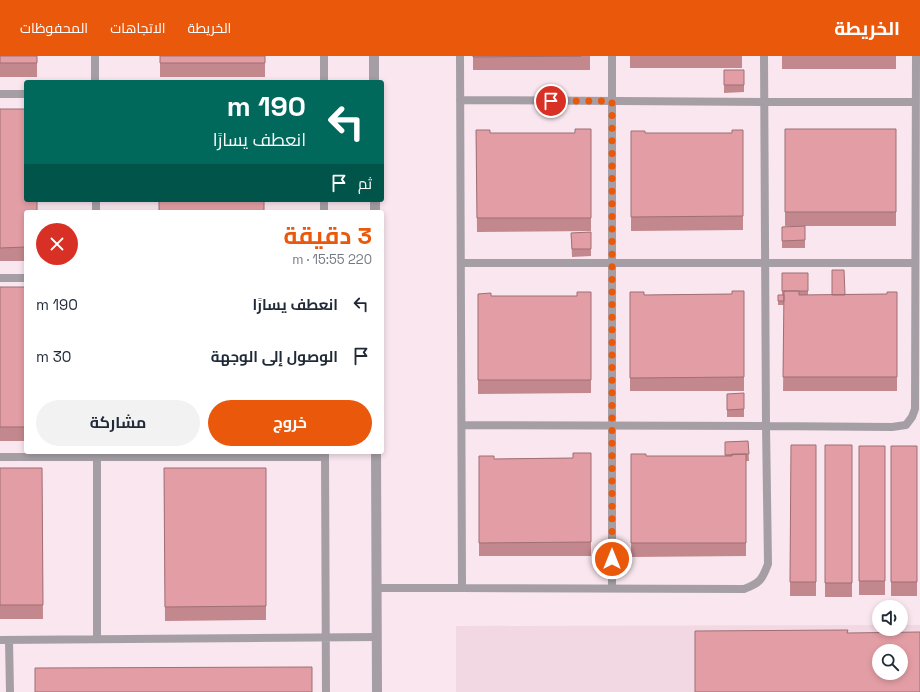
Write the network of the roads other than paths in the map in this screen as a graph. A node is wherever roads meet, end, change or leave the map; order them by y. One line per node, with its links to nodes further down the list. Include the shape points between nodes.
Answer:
1 (95, 56): 8 (lane)
2 (324, 56): 9 (lane)
3 (374, 56): 10 (street)
4 (460, 56): 13 (lane)
5 (612, 56): 14 (lane)
6 (764, 56): 15 (lane)
7 (916, 56): 16 (lane)
8 (95, 80)
9 (324, 80)
10 (374, 80)
11 (0, 94): 12 (lane)
12 (24, 94)
13 (460, 100): 14 (lane); 17 (lane)
14 (612, 101): 15 (lane); 18 (lane)
15 (764, 102): 16 (lane); 19 (lane)
16 (916, 102): 20 (lane)
17 (461, 263): 18 (lane); 23 (lane)
18 (612, 263): 19 (lane); 24 (lane)
19 (765, 263): 20 (lane); 25 (lane)
20 (915, 263): 25 (lane, via 915,409 906,425)
21 (0, 278): 22 (lane)
22 (24, 278)
23 (462, 425): 24 (lane); 31 (lane)
24 (612, 426): 25 (lane); 32 (lane)
25 (766, 426): 32 (lane, via 768,564 763,578 755,585 744,589)
26 (325, 454): 28 (lane); 33 (lane)
27 (376, 454): 30 (street)
28 (97, 455): 29 (lane); 35 (lane)
29 (0, 457)
30 (376, 588): 31 (lane); 34 (street)
31 (462, 588): 32 (lane)
32 (612, 588)
33 (326, 637): 34 (lane); 35 (lane); 39 (lane)
34 (377, 637): 40 (street)
35 (97, 639): 37 (lane)
36 (0, 640): 37 (lane)
37 (9, 640): 38 (lane)
38 (10, 692)
39 (326, 692)
40 (377, 692)

